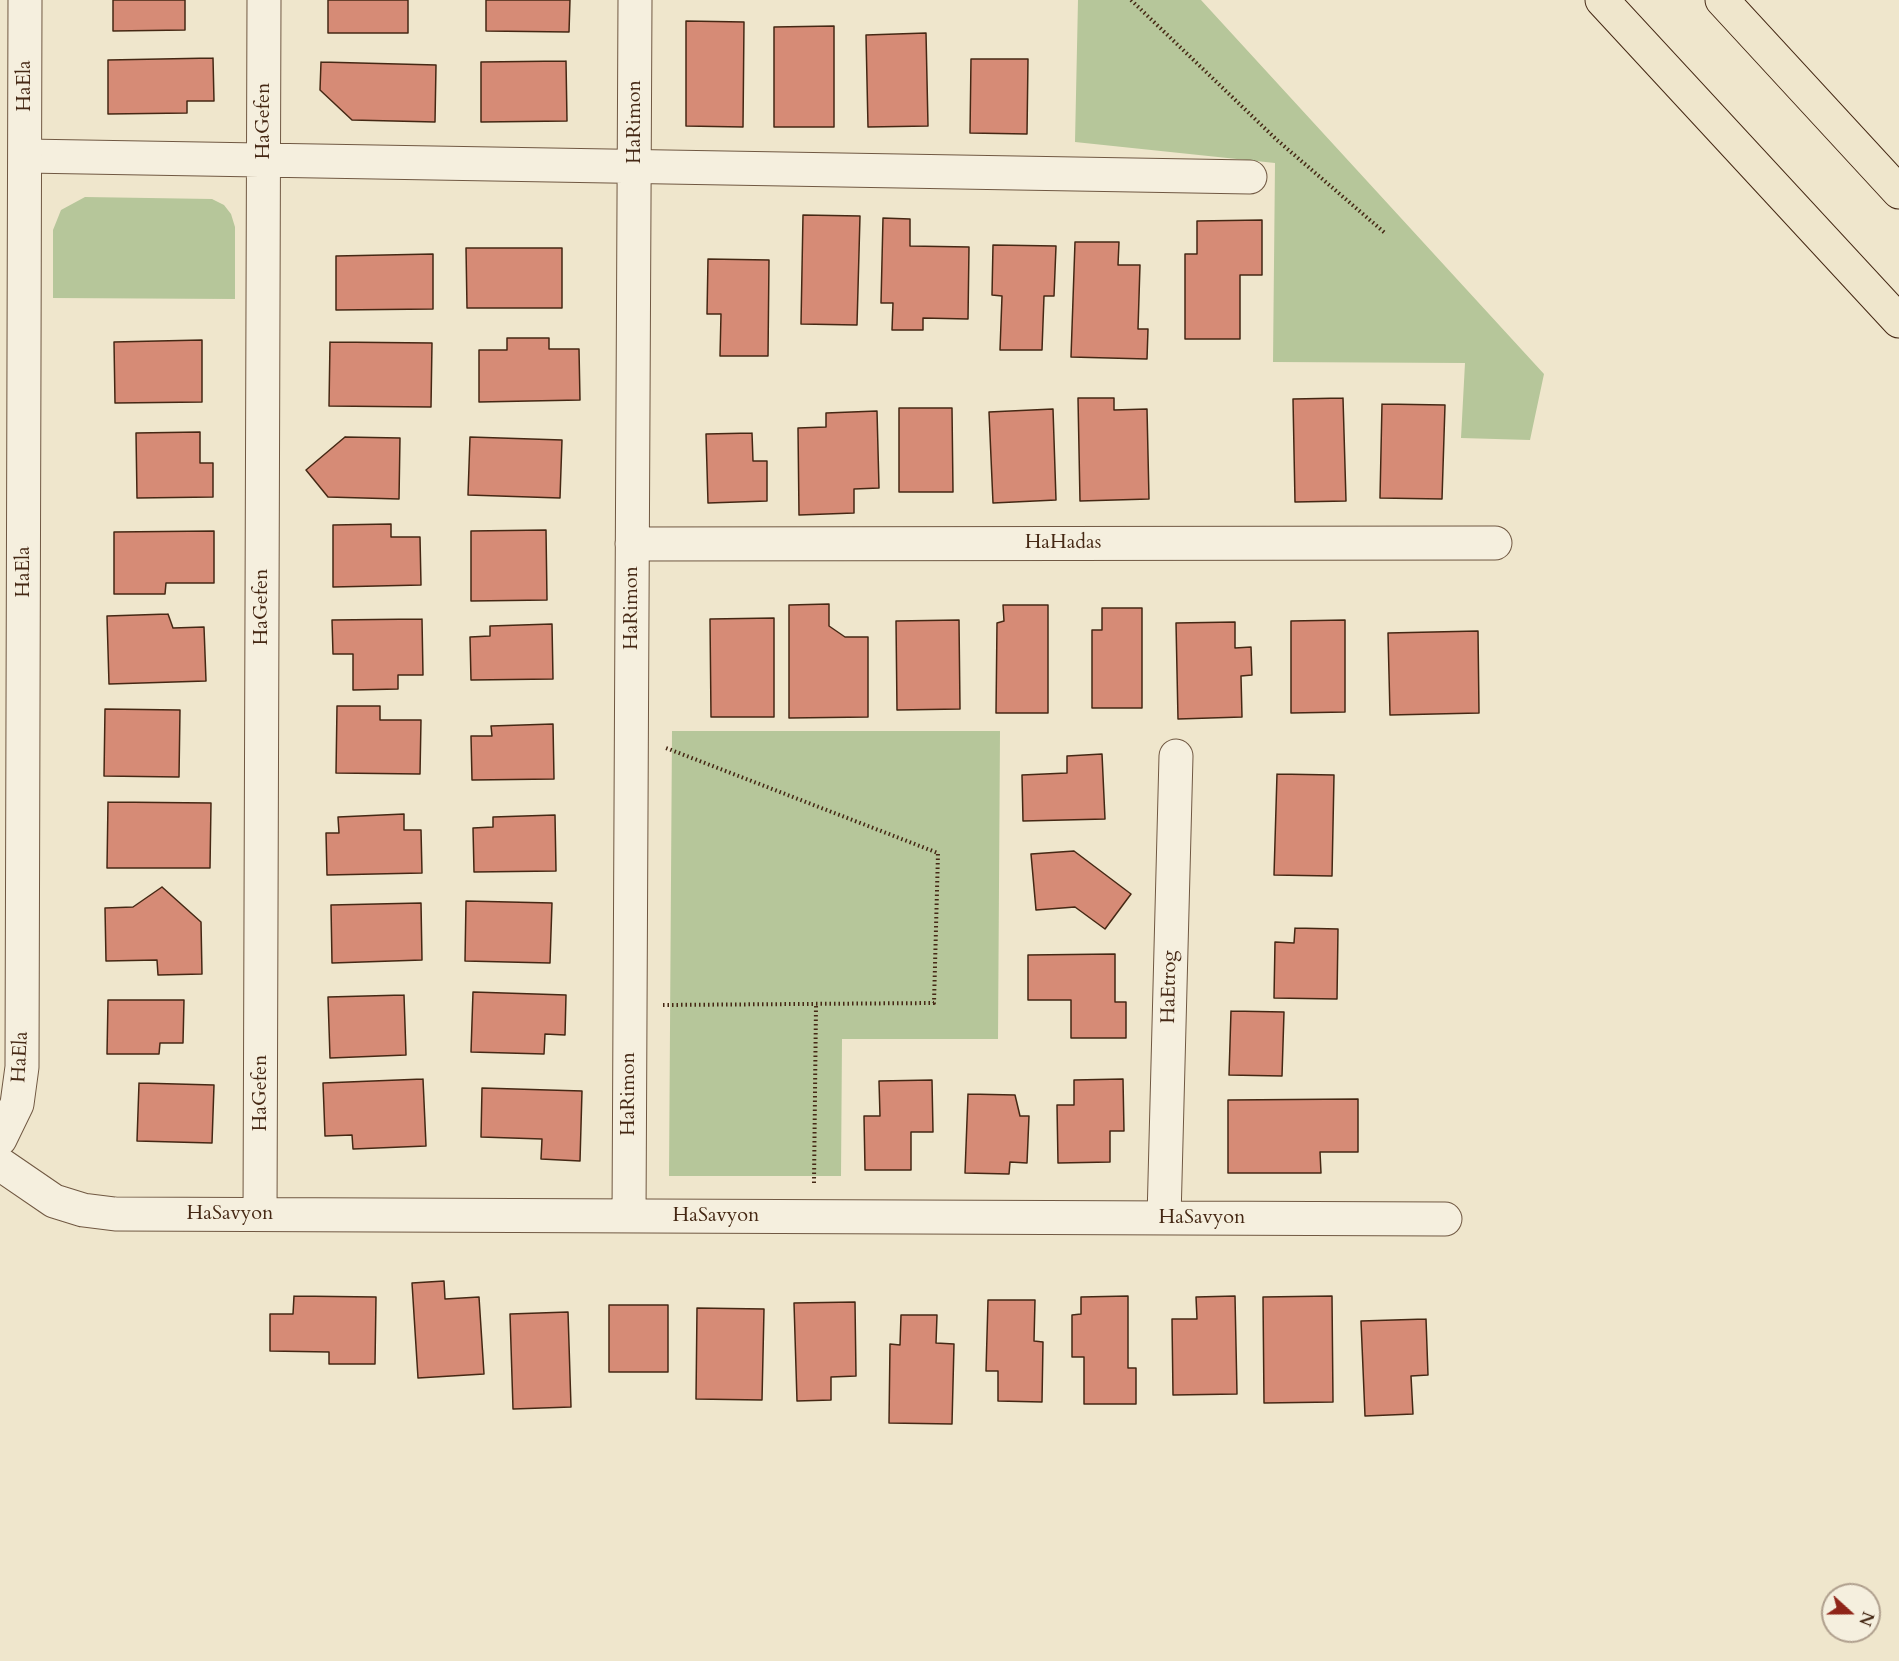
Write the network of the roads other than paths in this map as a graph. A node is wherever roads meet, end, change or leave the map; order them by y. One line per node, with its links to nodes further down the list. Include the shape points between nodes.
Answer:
1 (25, 0): 6 (street, HaEla)
2 (264, 0): 7 (street, HaGefen)
3 (635, 0): 8 (street, HaRimon)
4 (1602, 0): 11 (highway)
5 (1722, 0): 10 (highway)
6 (26, 156): 7 (street); 15 (street, HaEla, via 22,1067 17,1104)
7 (264, 161): 8 (street); 17 (street, HaGefen)
8 (634, 167): 9 (street); 13 (street, HaRimon)
9 (1250, 177)
10 (1899, 192)
11 (1899, 321)
12 (1495, 543): 13 (street, HaHadas)
13 (632, 544): 18 (street, HaRimon)
14 (1176, 756): 19 (street, HaEtrog)
15 (0, 1139)
16 (0, 1164): 17 (street, HaSavyon, via 54,1201 83,1210 115,1214)
17 (260, 1214): 18 (street, HaSavyon)
18 (629, 1216): 19 (street, HaSavyon)
19 (1164, 1218): 20 (street, HaSavyon)
20 (1445, 1219)

